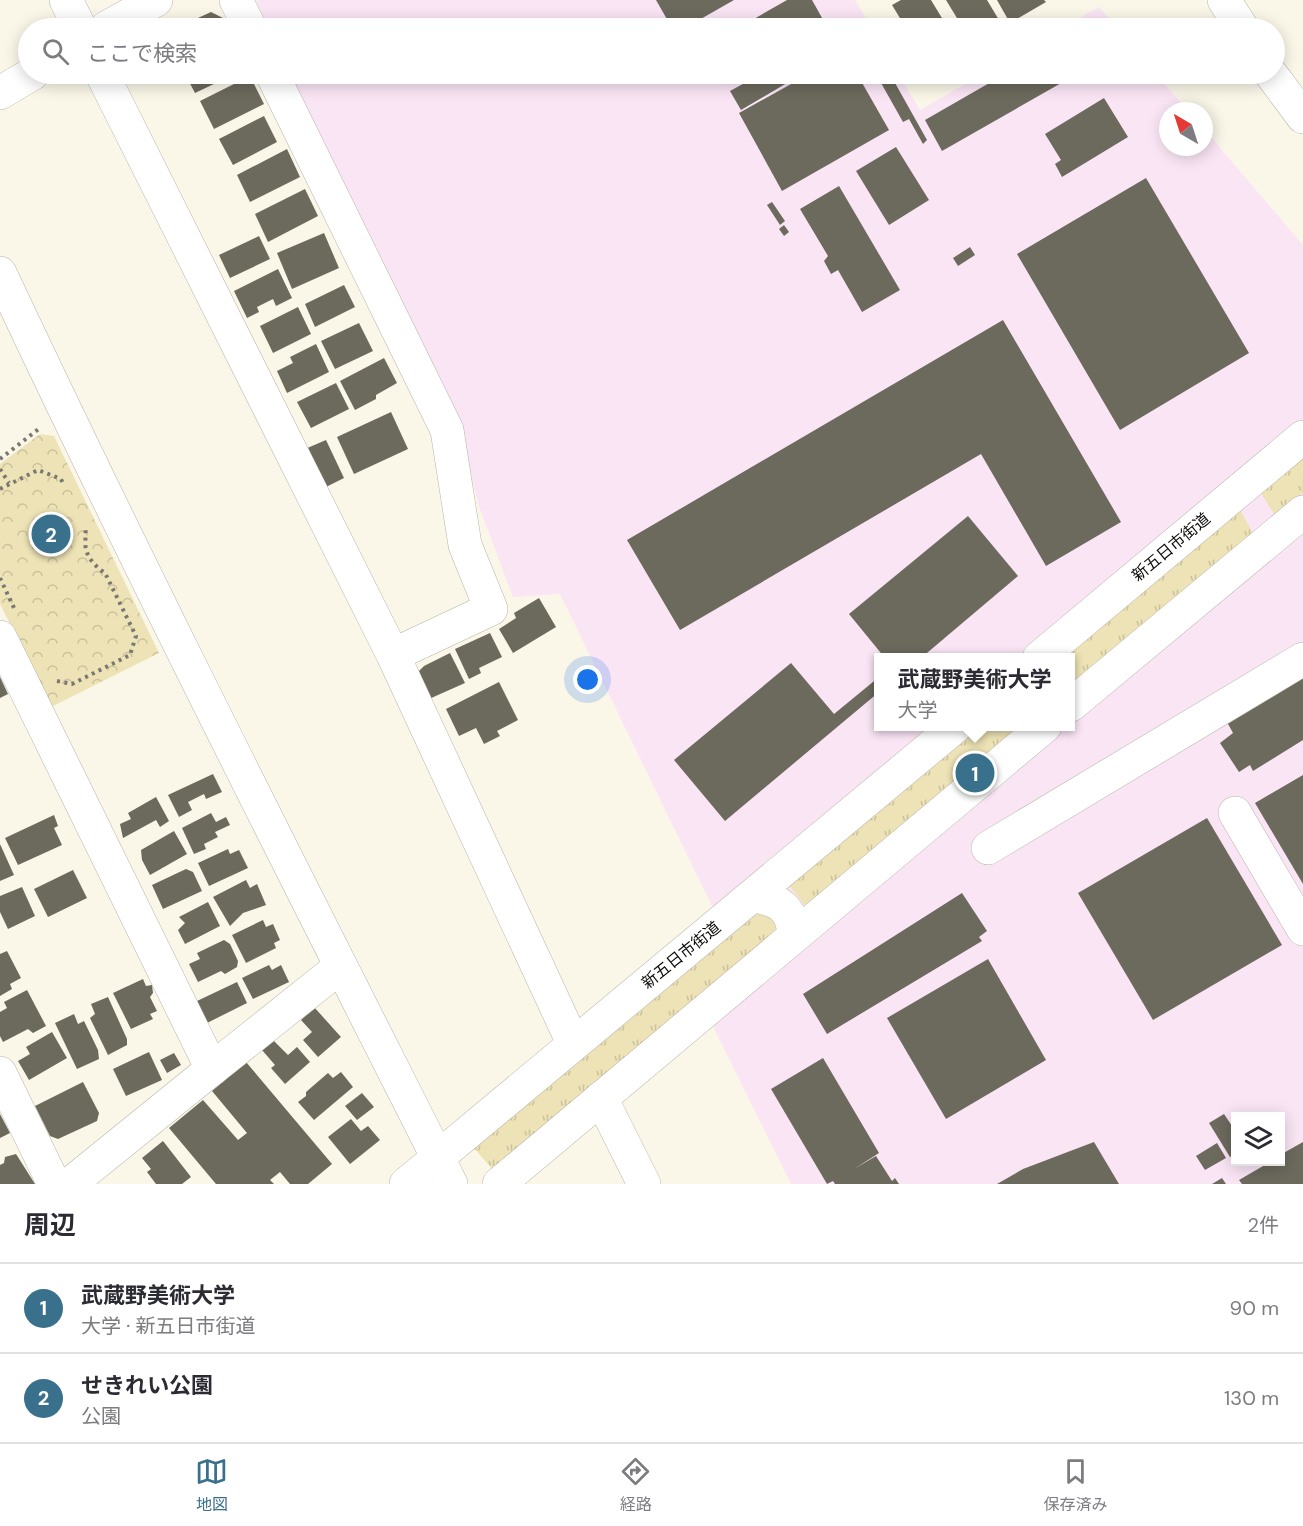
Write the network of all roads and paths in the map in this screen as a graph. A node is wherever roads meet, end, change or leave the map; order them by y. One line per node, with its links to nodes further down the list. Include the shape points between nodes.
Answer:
1 (66, 0): 5 (street)
2 (156, 0): 6 (street)
3 (236, 0): 7 (street)
4 (1224, 0): 8 (street)
5 (75, 18)
6 (124, 18)
7 (245, 18)
8 (1236, 18)
9 (18, 82): 13 (street)
10 (107, 84): 28 (street)
11 (277, 84): 28 (street, via 447,430 465,545 491,609)
12 (1278, 84): 14 (street)
13 (0, 93)
14 (1303, 117)
15 (0, 273): 16 (street)
16 (64, 411): 18 (path); 39 (street)
17 (1303, 437): 27 (street, 新五日市街道)
18 (0, 459)
19 (0, 469): 20 (path)
20 (9, 483): 21 (path); 22 (path, via 38,470 61,479)
21 (0, 489)
22 (66, 489)
23 (1303, 512): 31 (street)
24 (81, 521): 30 (path, via 87,531 86,550 95,567 105,573 136,636 130,655 72,684)
25 (0, 578): 26 (path)
26 (10, 628): 41 (street)
27 (1044, 653)
28 (393, 656): 40 (street)
29 (1303, 658): 35 (street)
30 (55, 680)
31 (1075, 702)
32 (950, 731): 36 (street, 新五日市街道)
33 (1039, 731): 38 (street)
34 (1235, 813): 37 (street)
35 (988, 848)
36 (753, 896): 38 (street, via 776,901 787,910 793,920); 40 (street, 新五日市街道)
37 (1303, 929)
38 (794, 935): 43 (street)
39 (340, 967): 41 (street); 44 (street)
40 (573, 1043): 44 (street, 新五日市街道)
41 (212, 1069): 46 (street)
42 (0, 1073): 45 (street)
43 (601, 1098): 48 (street); 49 (street)
44 (444, 1171): 47 (street, 新五日市街道)
45 (54, 1184)
46 (70, 1184)
47 (406, 1184)
48 (499, 1184)
49 (644, 1184)

